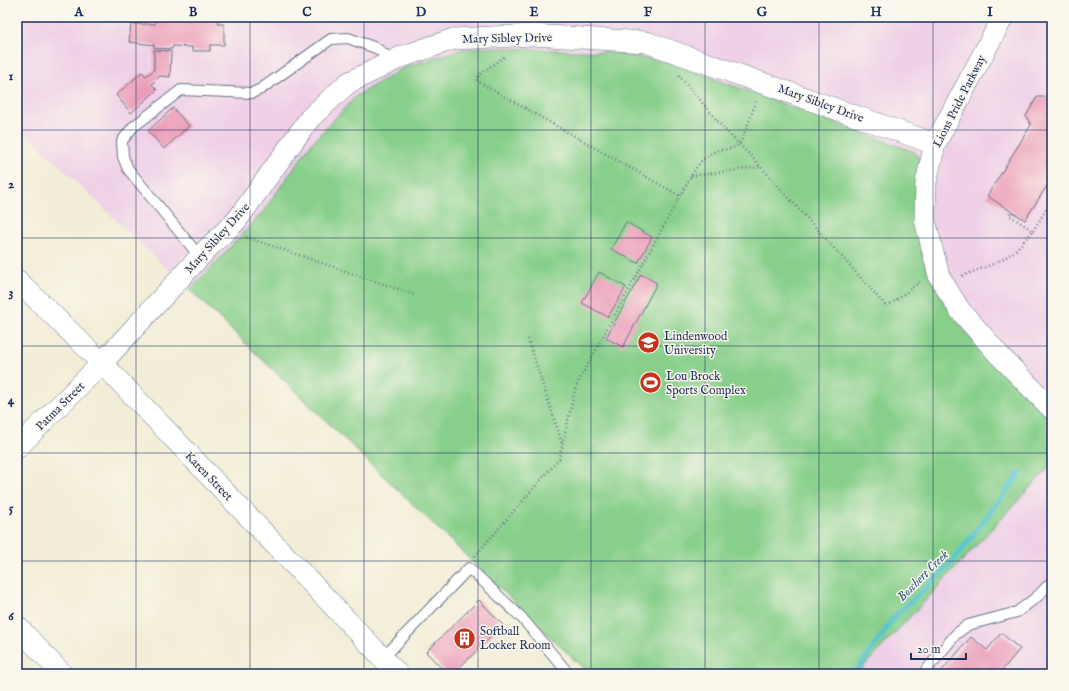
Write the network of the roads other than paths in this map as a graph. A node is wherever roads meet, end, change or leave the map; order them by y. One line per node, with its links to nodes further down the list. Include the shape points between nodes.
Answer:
1 (1003, 17): 3 (street, Lions Pride Parkway)
2 (393, 61): 3 (street, Mary Sibley Drive, via 454,39 532,35 646,42); 4 (street, Mary Sibley Drive, via 348,83 310,118 236,220); 4 (lane, via 376,48 348,38 331,38 261,89 252,93 181,90 133,127 122,142 123,157 128,170)
3 (936, 144): 7 (street, Lions Pride Parkway, via 926,182 925,220 939,276 959,308 1000,356)
4 (200, 257): 6 (street, Mary Sibley Drive)
5 (17, 280): 6 (street, Karen Street)
6 (102, 363): 8 (street, Patma Street); 11 (street, Karen Street)
7 (1052, 409)
8 (17, 448)
9 (1052, 581): 15 (lane, via 1017,612 968,625 956,634)
10 (17, 626): 12 (street)
11 (382, 658): 13 (street, Karen Street); 14 (lane, via 469,568 522,618)
12 (62, 674)
13 (398, 674)
14 (569, 674)
15 (923, 674)

